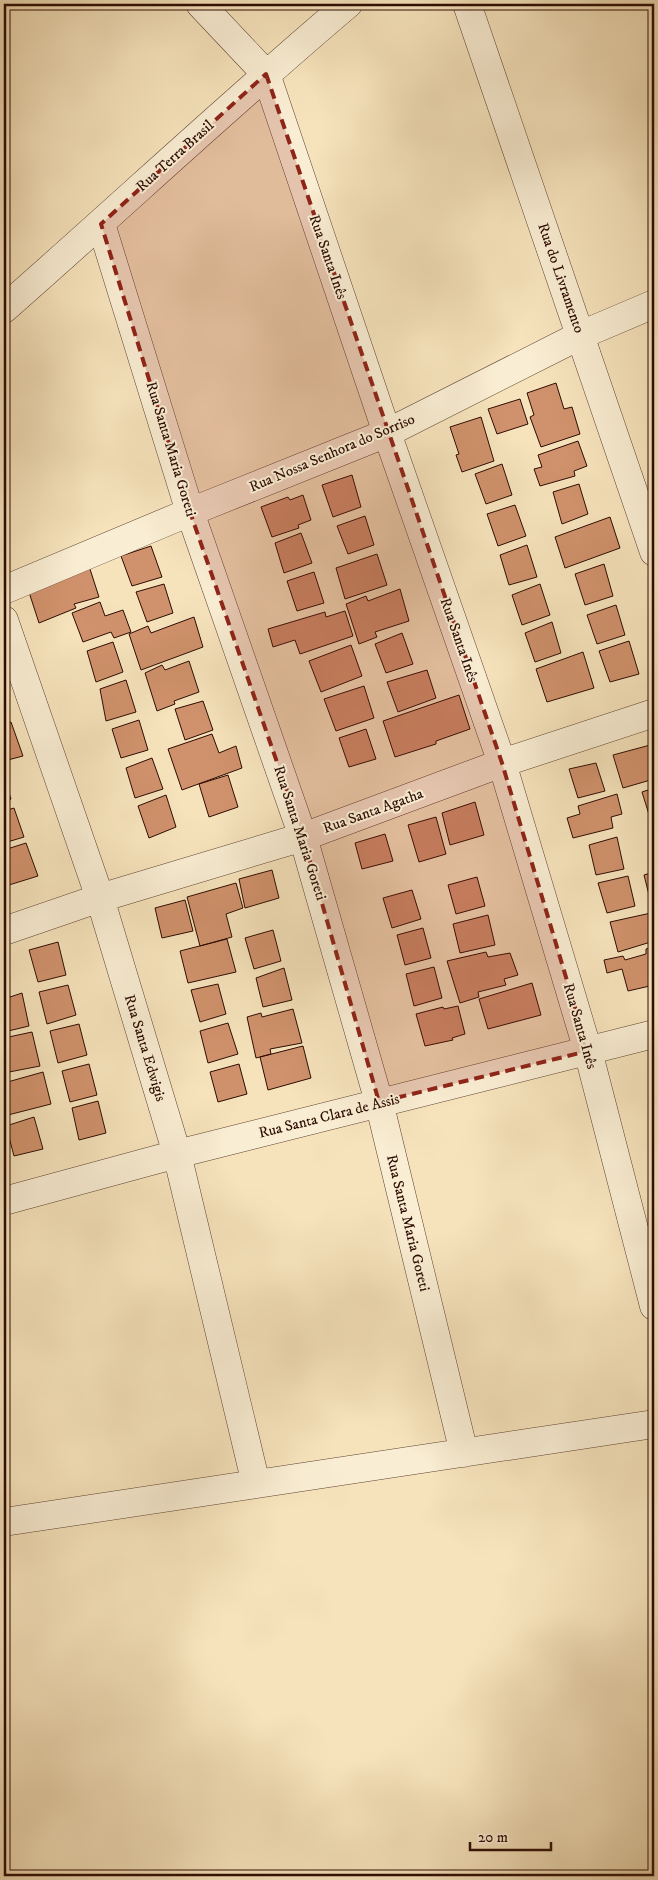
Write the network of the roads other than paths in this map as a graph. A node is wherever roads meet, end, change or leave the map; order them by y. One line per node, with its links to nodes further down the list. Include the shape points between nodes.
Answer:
1 (200, 4): 4 (street, Rua Santa Inês)
2 (348, 4): 4 (street, Rua Terra Brasil)
3 (467, 4): 8 (street, Rua do Livramento)
4 (266, 74): 5 (street, Rua Terra Brasil); 9 (street, Rua Santa Inês)
5 (101, 224): 7 (street, Rua Terra Brasil); 10 (street, Rua Santa Maria Goreti)
6 (654, 304): 8 (street, Rua Nossa Senhora do Sorriso)
7 (4, 309)
8 (581, 335): 9 (street, Rua Nossa Senhora do Sorriso); 11 (street, Rua do Livramento)
9 (387, 433): 10 (street, Rua Nossa Senhora do Sorriso); 15 (street, Rua Santa Inês)
10 (190, 512): 12 (street, Rua Nossa Senhora do Sorriso); 16 (street, Rua Santa Maria Goreti)
11 (654, 552)
12 (4, 590)
13 (4, 620): 17 (street, Rua Santa Edwigis)
14 (654, 713): 15 (street, Rua Santa Agatha)
15 (502, 763): 16 (street, Rua Santa Agatha); 20 (street, Rua Santa Inês)
16 (303, 837): 17 (street, Rua Santa Agatha); 21 (street, Rua Santa Maria Goreti)
17 (100, 898): 18 (street, Rua Santa Agatha); 22 (street, Rua Santa Edwigis)
18 (4, 931)
19 (654, 1034): 20 (street, Rua Santa Clara de Assis)
20 (588, 1051): 21 (street, Rua Santa Clara de Assis); 24 (street, Rua Santa Inês)
21 (379, 1102): 22 (street, Rua Santa Clara de Assis); 26 (street, Rua Santa Maria Goreti)
22 (177, 1154): 23 (street, Rua Santa Clara de Assis); 27 (street, Rua Santa Edwigis)
23 (4, 1201)
24 (654, 1306)
25 (654, 1424): 26 (street)
26 (464, 1453): 27 (street)
27 (256, 1484): 28 (street)
28 (4, 1522)

